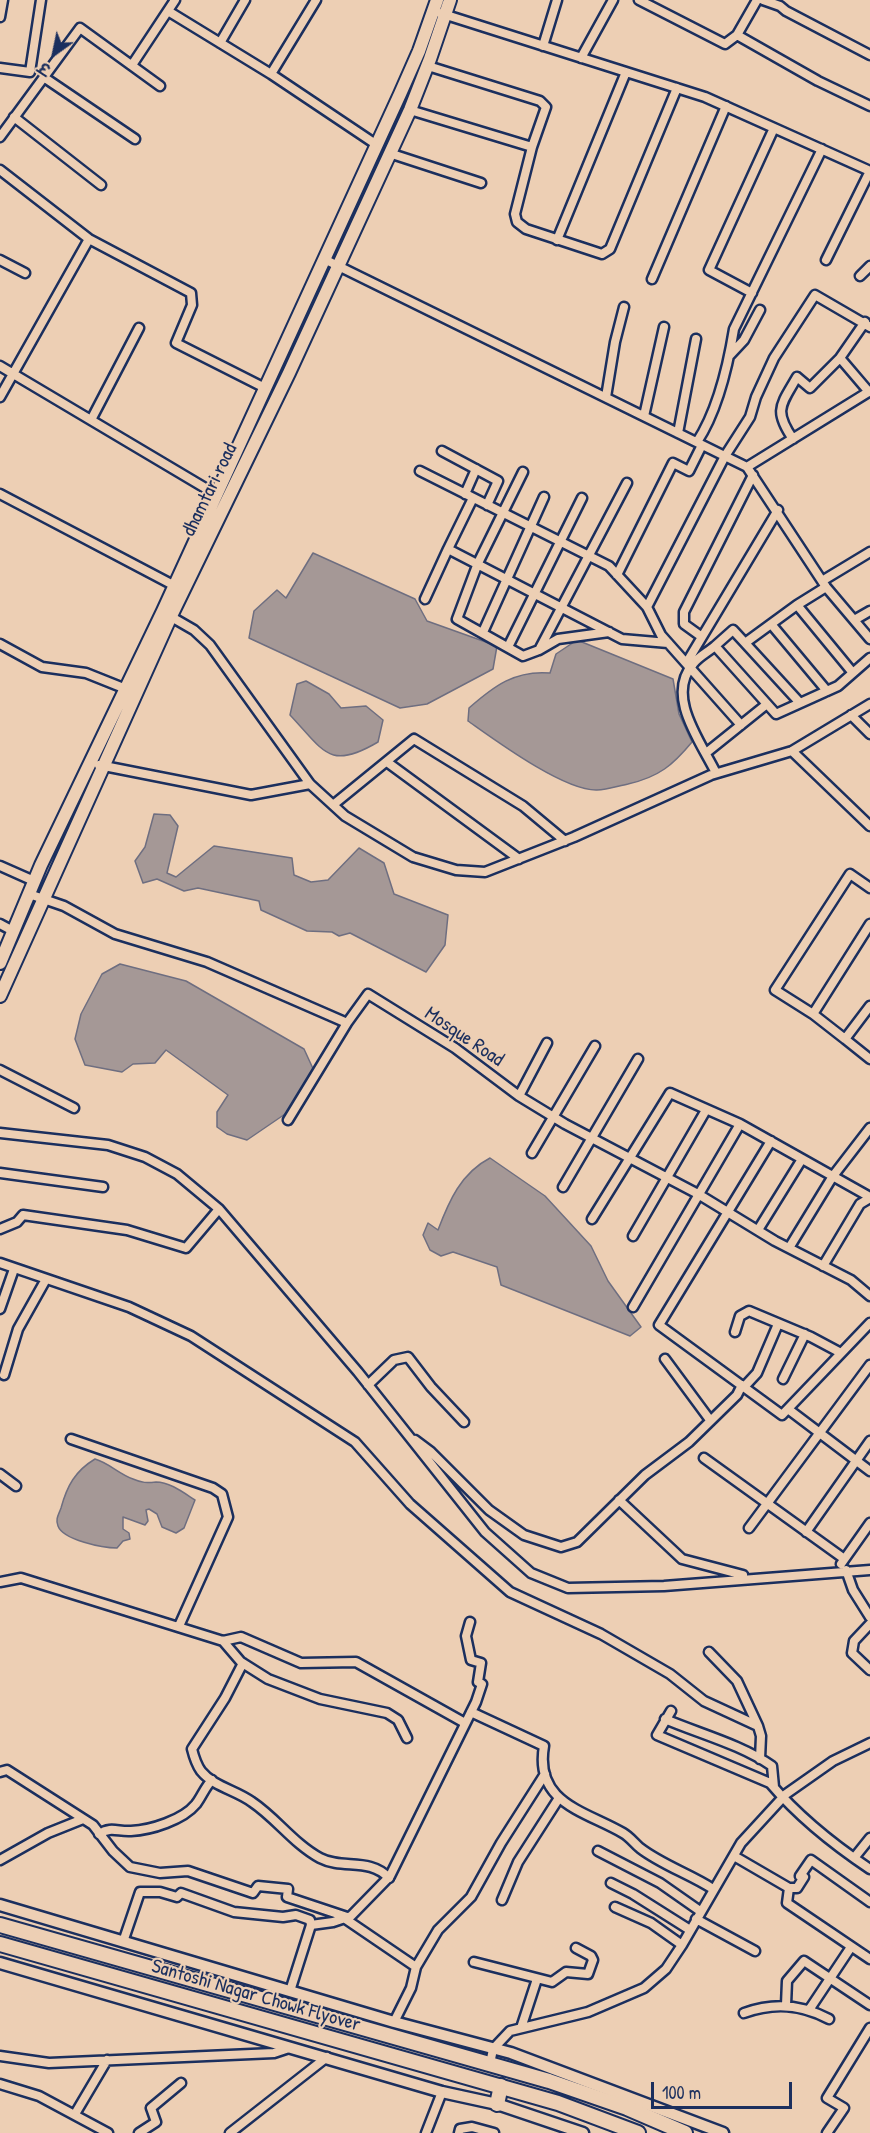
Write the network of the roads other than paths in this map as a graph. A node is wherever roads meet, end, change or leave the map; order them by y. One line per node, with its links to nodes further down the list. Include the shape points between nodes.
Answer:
1 (3, 0): 15 (street)
2 (41, 0): 23 (street, via 30,72)
3 (175, 0): 14 (street)
4 (245, 0): 17 (street)
5 (316, 0): 25 (street)
6 (450, 0): 13 (main road, dhamtari road)
7 (557, 0): 18 (street)
8 (613, 0): 20 (street)
9 (639, 0): 16 (street, via 721,44)
10 (757, 0): 16 (street)
11 (762, 0): 12 (street)
12 (782, 3): 19 (street)
13 (439, 9): 18 (street); 22 (main road, dhamtari road); 36 (main road)
14 (168, 11): 17 (street); 21 (street)
15 (0, 17)
16 (737, 35): 30 (street)
17 (220, 43): 25 (street)
18 (543, 46): 20 (street)
19 (870, 56)
20 (581, 58): 24 (street)
21 (132, 65): 26 (street, via 80,28); 27 (street)
22 (428, 66): 31 (main road, dhamtari road); 37 (street, via 540,101 546,107)
23 (0, 68)
24 (626, 72): 28 (street); 45 (street)
25 (271, 74): 36 (street)
26 (45, 78): 32 (street); 35 (street)
27 (160, 86)
28 (677, 88): 29 (street); 45 (street, via 610,249 602,254)
29 (726, 106): 33 (street); 53 (street)
30 (870, 106)
31 (410, 110): 37 (street); 39 (main road, dhamtari road)
32 (14, 117): 34 (street); 43 (street)
33 (774, 128): 38 (street); 54 (street, via 709,270)
34 (0, 137)
35 (135, 138)
36 (377, 145): 46 (main road)
37 (532, 147): 45 (street, via 515,214 517,222)
38 (822, 149): 41 (street); 54 (street)
39 (390, 153): 42 (street); 49 (main road, dhamtari road)
40 (0, 170): 44 (street)
41 (870, 171): 48 (street)
42 (481, 183)
43 (101, 185)
44 (89, 239): 64 (street); 65 (street, via 191,293 192,305 176,343)
45 (557, 240)
46 (324, 259): 49 (street); 65 (main road)
47 (0, 260): 51 (street)
48 (826, 260)
49 (337, 266): 68 (street); 106 (main road, dhamtari road, via 289,373)
50 (870, 266): 52 (street)
51 (25, 273)
52 (860, 276)
53 (652, 279)
54 (752, 293): 61 (street, via 735,328)
55 (624, 307): 68 (street)
56 (760, 310): 61 (street)
57 (867, 325): 62 (street); 75 (street, via 816,295 774,358 750,417)
58 (664, 327): 69 (street)
59 (139, 328): 70 (street)
60 (696, 339): 71 (street)
61 (730, 356): 73 (street)
62 (840, 358): 66 (street); 72 (street, via 810,388 797,377 779,414)
63 (0, 366): 64 (street)
64 (13, 373): 67 (street); 70 (street)
65 (266, 388): 83 (main road)
66 (870, 392): 72 (street)
67 (0, 397)
68 (606, 398): 69 (street)
69 (644, 416): 71 (street)
70 (91, 420): 83 (street)
71 (678, 433): 73 (street)
72 (793, 439): 76 (street)
73 (700, 443): 75 (street); 96 (street, via 689,471 673,464)
74 (442, 451): 77 (street)
75 (725, 456): 76 (street); 103 (street)
76 (747, 467): 80 (street)
77 (476, 470): 84 (street); 87 (street, via 498,480)
78 (420, 471): 84 (street)
79 (523, 472): 89 (street)
80 (753, 475): 88 (street); 111 (street, via 684,612 684,624)
81 (627, 483): 94 (street)
82 (0, 494): 99 (street)
83 (216, 495): 99 (main road)
84 (469, 496): 87 (street); 92 (street)
85 (544, 497): 90 (street)
86 (582, 498): 91 (street)
87 (487, 505): 89 (street)
88 (778, 510): 98 (street); 111 (street)
89 (503, 513): 90 (street); 95 (street)
90 (530, 526): 91 (street); 97 (street)
91 (560, 541): 94 (street); 100 (street)
92 (448, 549): 95 (street); 101 (street)
93 (870, 552): 98 (street)
94 (589, 556): 96 (street); 104 (street)
95 (478, 563): 97 (street); 109 (street, via 457,619)
96 (617, 574): 103 (street)
97 (507, 578): 100 (street); 109 (street)
98 (824, 584): 102 (street); 107 (street)
99 (175, 586): 106 (main road)
100 (535, 593): 104 (street); 117 (street)
101 (425, 599)
102 (797, 605): 108 (street); 121 (street)
103 (647, 607): 113 (street)
104 (563, 608): 110 (street); 118 (street)
105 (870, 611): 107 (street)
106 (167, 614): 122 (main road); 133 (main road, dhamtari road); 135 (street, via 210,645)
107 (856, 620): 112 (street)
108 (771, 624): 114 (street); 123 (street)
109 (483, 632): 117 (street)
110 (610, 632): 113 (street, via 622,639); 118 (street, via 558,639)
111 (702, 637): 120 (street)
112 (870, 639)
113 (668, 643): 120 (street)
114 (745, 643): 116 (street, via 733,630); 124 (street)
115 (0, 644): 122 (street, via 42,667 86,673)
116 (715, 646): 120 (street); 125 (street)
117 (508, 647): 118 (street, via 523,656)
118 (539, 650)
119 (870, 658): 121 (street)
120 (689, 664): 128 (street); 131 (street, via 682,704)
121 (853, 673): 123 (street)
122 (126, 688): 133 (main road)
123 (827, 691): 124 (street)
124 (800, 703): 125 (street, via 776,714)
125 (767, 704): 128 (street)
126 (870, 704): 127 (street)
127 (851, 715): 129 (street); 130 (street)
128 (741, 725): 131 (street)
129 (870, 734)
130 (792, 751): 134 (street); 137 (street)
131 (706, 753): 134 (street)
132 (387, 762): 136 (street); 138 (street, via 414,739 523,806); 139 (street)
133 (96, 764): 135 (street, via 251,795); 141 (main road); 144 (main road, dhamtari road)
134 (716, 773): 138 (street)
135 (310, 784): 136 (street)
136 (333, 805): 139 (street, via 413,857 456,870 485,872)
137 (870, 826)
138 (565, 841): 139 (street)
139 (519, 859)
140 (0, 866): 141 (street)
141 (34, 881): 143 (main road)
142 (870, 888): 151 (street, via 850,874 775,990)
143 (29, 894): 144 (street); 147 (main road)
144 (42, 899): 149 (main road, dhamtari road); 152 (street, via 64,906 115,934 207,962)
145 (0, 924): 147 (street)
146 (870, 924): 151 (street)
147 (13, 931): 148 (main road)
148 (0, 963)
149 (0, 996)
150 (870, 1005): 153 (street)
151 (813, 1014): 153 (street)
152 (347, 1023): 159 (street, Mosque Road, via 368,994 454,1048); 163 (street)
153 (845, 1039): 157 (street)
154 (547, 1043): 159 (street)
155 (595, 1046): 162 (street)
156 (638, 1059): 167 (street)
157 (870, 1059)
158 (0, 1070): 160 (street)
159 (519, 1096): 162 (street, Mosque Road)
160 (74, 1108)
161 (706, 1110): 164 (street); 170 (street, via 670,1093); 174 (street)
162 (553, 1116): 167 (street, Mosque Road); 169 (street)
163 (288, 1120)
164 (740, 1124): 168 (street); 177 (street)
165 (870, 1128): 173 (street)
166 (0, 1132): 179 (street, via 108,1145 145,1157 177,1174)
167 (591, 1138): 170 (street, Mosque Road); 176 (street)
168 (771, 1141): 171 (street); 180 (street)
169 (532, 1153)
170 (629, 1159): 174 (street, Mosque Road); 181 (street)
171 (802, 1159): 173 (street); 183 (street)
172 (0, 1173): 175 (street)
173 (833, 1176): 178 (street); 185 (street)
174 (667, 1179): 177 (street, Mosque Road); 184 (street)
175 (103, 1187)
176 (563, 1187)
177 (698, 1194): 180 (street, Mosque Road); 191 (street)
178 (870, 1198): 187 (street, via 861,1204)
179 (219, 1209): 182 (street, via 186,1248 127,1230 23,1215 17,1222); 202 (street)
180 (729, 1213): 183 (street, Mosque Road); 203 (street, via 659,1325)
181 (592, 1219)
182 (0, 1228)
183 (758, 1230): 185 (street, Mosque Road)
184 (633, 1236)
185 (789, 1248): 187 (street, Mosque Road)
186 (0, 1263): 188 (street)
187 (823, 1266): 190 (street, Mosque Road, via 851,1280)
188 (14, 1269): 189 (street); 192 (street)
189 (45, 1281): 200 (street, via 18,1329); 238 (street, via 129,1307 191,1336 355,1442 410,1504 510,1592 601,1634 670,1674 704,1701)
190 (870, 1296)
191 (633, 1307)
192 (0, 1309)
193 (870, 1323): 197 (street)
194 (778, 1324): 195 (street, via 749,1311 740,1316); 196 (street); 203 (street, via 757,1372)
195 (735, 1332)
196 (805, 1334): 197 (street); 201 (street)
197 (841, 1353): 204 (street)
198 (665, 1359): 205 (street)
199 (870, 1365): 208 (street)
200 (4, 1375)
201 (783, 1378)
202 (368, 1385): 206 (street, via 394,1360 408,1357); 207 (street)
203 (743, 1386): 204 (street, via 783,1415); 205 (street)
204 (788, 1409): 208 (street)
205 (710, 1420): 216 (street)
206 (464, 1422)
207 (405, 1432): 216 (street, via 431,1452 489,1510 524,1535 561,1547 577,1542); 224 (street, via 485,1532 531,1573 568,1588 664,1586)
208 (820, 1434): 212 (street); 217 (street)
209 (71, 1439): 229 (street, via 222,1494 228,1517)
210 (870, 1441): 212 (street)
211 (704, 1458): 217 (street)
212 (855, 1460): 213 (street); 220 (street)
213 (870, 1471)
214 (0, 1474): 215 (street)
215 (16, 1486)
216 (619, 1500): 224 (street, via 682,1559)
217 (767, 1504): 219 (street); 220 (street)
218 (870, 1523): 221 (street)
219 (749, 1528)
220 (806, 1532): 221 (street)
221 (843, 1558): 222 (street)
222 (843, 1570): 223 (street); 224 (street); 226 (street)
223 (870, 1570)
224 (754, 1577)
225 (0, 1582): 229 (street, via 21,1578)
226 (870, 1617)
227 (470, 1622): 235 (street, via 466,1636 471,1660 481,1663 478,1682 482,1684)
228 (870, 1624): 233 (street, via 854,1641 852,1653)
229 (179, 1626): 230 (street)
230 (223, 1641): 232 (street); 237 (street, via 240,1637 301,1663 356,1662)
231 (709, 1652): 238 (street, via 737,1681)
232 (243, 1664): 239 (street, via 268,1679 320,1699 387,1713 398,1720); 244 (street, via 192,1749 202,1772)
233 (870, 1670)
234 (671, 1711): 236 (street)
235 (471, 1712): 237 (street); 243 (street, via 544,1746)
236 (664, 1719): 241 (street); 245 (street, via 657,1735)
237 (465, 1723): 256 (street)
238 (758, 1725): 241 (street)
239 (407, 1738)
240 (870, 1743): 247 (street, via 832,1761)
241 (760, 1759): 245 (street, via 772,1766)
242 (0, 1772): 248 (street, via 7,1770 16,1775)
243 (545, 1774): 246 (street); 278 (street, via 471,1897 438,1930)
244 (212, 1780): 249 (street, via 196,1803 180,1816 140,1831 115,1828); 256 (street, via 265,1811 320,1858 347,1865 371,1865)
245 (774, 1788): 247 (street)
246 (559, 1798): 259 (street); 260 (street, via 518,1862)
247 (783, 1798): 252 (street, via 741,1843); 253 (street)
248 (83, 1819): 249 (street); 254 (street)
249 (99, 1834): 265 (street, via 130,1868 160,1873 188,1871 253,1893 258,1886 288,1889 287,1897)
250 (870, 1838): 253 (street)
251 (598, 1851): 264 (street, via 660,1883)
252 (734, 1856): 258 (street); 259 (street)
253 (855, 1858): 255 (street)
254 (0, 1860)
255 (870, 1869)
256 (388, 1878): 265 (street)
257 (611, 1883): 268 (street)
258 (789, 1888): 261 (street, via 797,1888 811,1860); 272 (street, via 787,1903)
259 (713, 1889): 264 (street)
260 (502, 1900)
261 (870, 1902)
262 (0, 1905): 269 (street)
263 (615, 1907): 271 (street, via 651,1923)
264 (698, 1915): 268 (street); 274 (street)
265 (346, 1918): 267 (street); 278 (street)
266 (0, 1925): 295 (highway, Santoshi Nagar Chowk Flyover)
267 (310, 1925): 269 (street, via 310,1920 296,1914 283,1917 234,1912 181,1893 177,1898 146,1890 140,1892); 281 (street)
268 (690, 1930): 271 (street)
269 (123, 1941): 281 (street)
270 (0, 1944): 298 (highway, Santoshi Nagar Chowk Flyover)
271 (682, 1946): 288 (street, via 666,1969 644,1988 588,2012)
272 (851, 1947): 275 (street); 279 (street)
273 (576, 1948): 280 (street, via 593,1960 588,1974 566,1972 552,1982)
274 (755, 1951)
275 (870, 1959)
276 (474, 1962): 280 (street)
277 (0, 1963): 290 (street)
278 (416, 1967): 287 (street, via 411,1988)
279 (830, 1978): 282 (street, via 804,1961 787,1981); 283 (street); 284 (street)
280 (537, 1979): 288 (street)
281 (290, 1991): 287 (street)
282 (786, 2005): 284 (street); 285 (street, via 772,2004)
283 (870, 2005)
284 (809, 2010): 286 (street)
285 (744, 2013)
286 (829, 2019)
287 (394, 2022): 291 (street)
288 (521, 2028): 291 (street, via 510,2031)
289 (870, 2028): 312 (street, via 827,2098 844,2108)
290 (293, 2047): 293 (street); 294 (street, via 273,2053)
291 (493, 2049): 295 (street); 311 (street)
292 (0, 2056): 294 (street, via 50,2063)
293 (327, 2057): 299 (street); 304 (street)
294 (107, 2060): 301 (street)
295 (490, 2064): 310 (highway, Santoshi Nagar Chowk Flyover, via 549,2080)
296 (181, 2083): 303 (street, via 150,2108 156,2122)
297 (0, 2084): 301 (street, via 39,2096)
298 (501, 2086): 300 (highway); 309 (highway, Santoshi Nagar Chowk Flyover)
299 (442, 2092): 300 (street); 305 (street)
300 (497, 2104): 308 (street)
301 (75, 2114): 302 (street)
302 (108, 2133)
303 (139, 2133)
304 (230, 2133)
305 (426, 2133)
306 (459, 2133): 307 (street, via 460,2129 472,2127)
307 (494, 2133)
308 (583, 2133)
309 (638, 2133)
310 (685, 2133)
311 (723, 2133)
312 (827, 2133)

